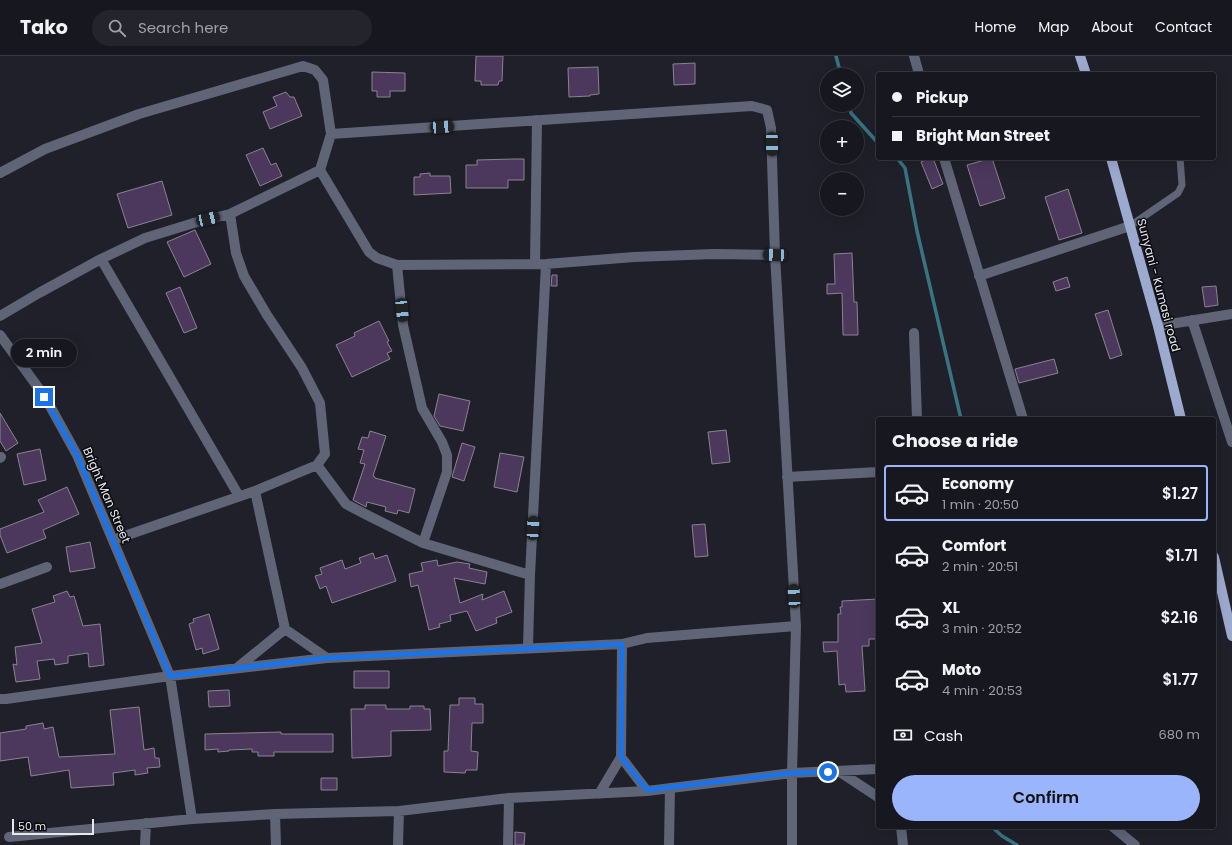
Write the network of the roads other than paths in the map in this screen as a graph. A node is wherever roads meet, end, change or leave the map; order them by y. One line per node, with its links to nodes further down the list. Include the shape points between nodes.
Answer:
1 (914, 56): 3 (street)
2 (1080, 56): 4 (main road)
3 (918, 72)
4 (1085, 72)
5 (537, 120): 6 (street); 14 (street, via 752,106 767,110 771,128); 16 (street)
6 (331, 134): 10 (street); 11 (street, via 323,80 315,70 303,66 139,114 45,149)
7 (945, 160): 19 (street)
8 (1112, 160): 13 (main road, Sunyani - Kumasi road)
9 (1180, 160): 13 (lane, via 1182,185 1178,193)
10 (320, 170): 12 (street); 18 (street, via 369,252 377,258)
11 (0, 173)
12 (230, 214): 15 (street, via 145,238); 30 (street, via 236,253 244,276 302,368 320,403 325,454)
13 (1130, 226): 19 (street); 23 (main road, Sunyani - Kumasi road)
14 (775, 255): 17 (street, via 634,257); 32 (street)
15 (101, 259): 21 (street); 34 (street)
16 (535, 264): 17 (street); 18 (street)
17 (546, 264): 39 (street)
18 (397, 265): 36 (street, via 403,325 422,408 447,455 447,472)
19 (979, 276): 27 (street)
20 (1232, 314): 22 (street)
21 (0, 316)
22 (1192, 320): 23 (street); 29 (street)
23 (1158, 326): 28 (main road, Sunyani - Kumasi road)
24 (914, 333): 26 (street)
25 (0, 335): 35 (street, Bright Man Street, via 44,397 77,455)
26 (917, 417)
27 (1022, 417)
28 (1181, 417)
29 (1232, 442)
30 (317, 465): 33 (street); 36 (street, via 346,504)
31 (876, 472): 32 (street)
32 (787, 477): 41 (street)
33 (255, 491): 34 (street); 42 (street)
34 (238, 496): 35 (street)
35 (113, 540): 48 (street, Bright Man Street)
36 (423, 543): 39 (street)
37 (1216, 566): 43 (main road)
38 (47, 567): 40 (street)
39 (530, 575): 45 (street)
40 (0, 584)
41 (796, 626): 44 (street, via 646,638); 53 (street)
42 (285, 629): 46 (street); 47 (street)
43 (1232, 636)
44 (622, 644): 45 (street); 50 (street)
45 (528, 647): 46 (street)
46 (327, 658): 47 (street)
47 (237, 668): 48 (street)
48 (170, 676): 49 (street); 61 (street, Bright Man Street)
49 (0, 699)
50 (621, 757): 55 (street); 56 (street)
51 (876, 769): 52 (street)
52 (840, 772): 53 (street); 57 (street)
53 (792, 773): 54 (street); 71 (street)
54 (670, 788): 55 (street); 70 (street)
55 (647, 790): 56 (street)
56 (599, 794): 58 (street)
57 (876, 796)
58 (509, 798): 59 (street); 69 (street)
59 (399, 811): 60 (street); 68 (street)
60 (275, 814): 61 (street); 67 (street)
61 (192, 819): 62 (street)
62 (146, 823): 65 (street); 66 (street)
63 (901, 829): 72 (street)
64 (1115, 829): 73 (street)
65 (9, 837)
66 (145, 845)
67 (276, 845)
68 (398, 845)
69 (508, 845)
70 (669, 845)
71 (792, 845)
72 (903, 845)
73 (1135, 845)

